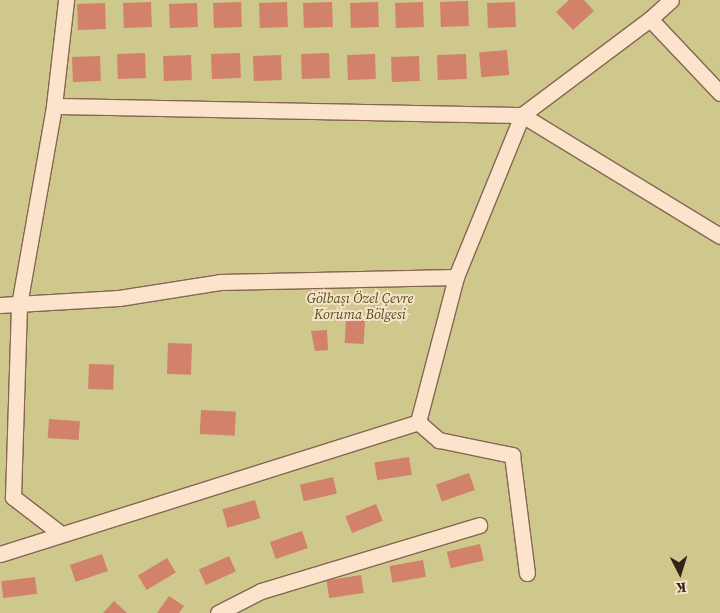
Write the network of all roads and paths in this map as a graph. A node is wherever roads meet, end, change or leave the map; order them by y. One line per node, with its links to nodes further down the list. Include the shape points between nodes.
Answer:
1 (66, 0): 5 (street)
2 (671, 0): 3 (street)
3 (650, 19): 4 (street); 6 (street)
4 (720, 93)
5 (54, 106): 6 (street); 9 (street)
6 (522, 115): 7 (street); 8 (street)
7 (720, 236)
8 (456, 277): 9 (street, via 220,282 119,298); 11 (street)
9 (20, 304): 10 (street); 13 (street, via 13,497)
10 (0, 305)
11 (418, 422): 13 (street); 15 (street, via 439,440 512,455)
12 (479, 525): 16 (street, via 260,591)
13 (61, 534): 14 (street)
14 (0, 554)
15 (527, 574)
16 (218, 613)

